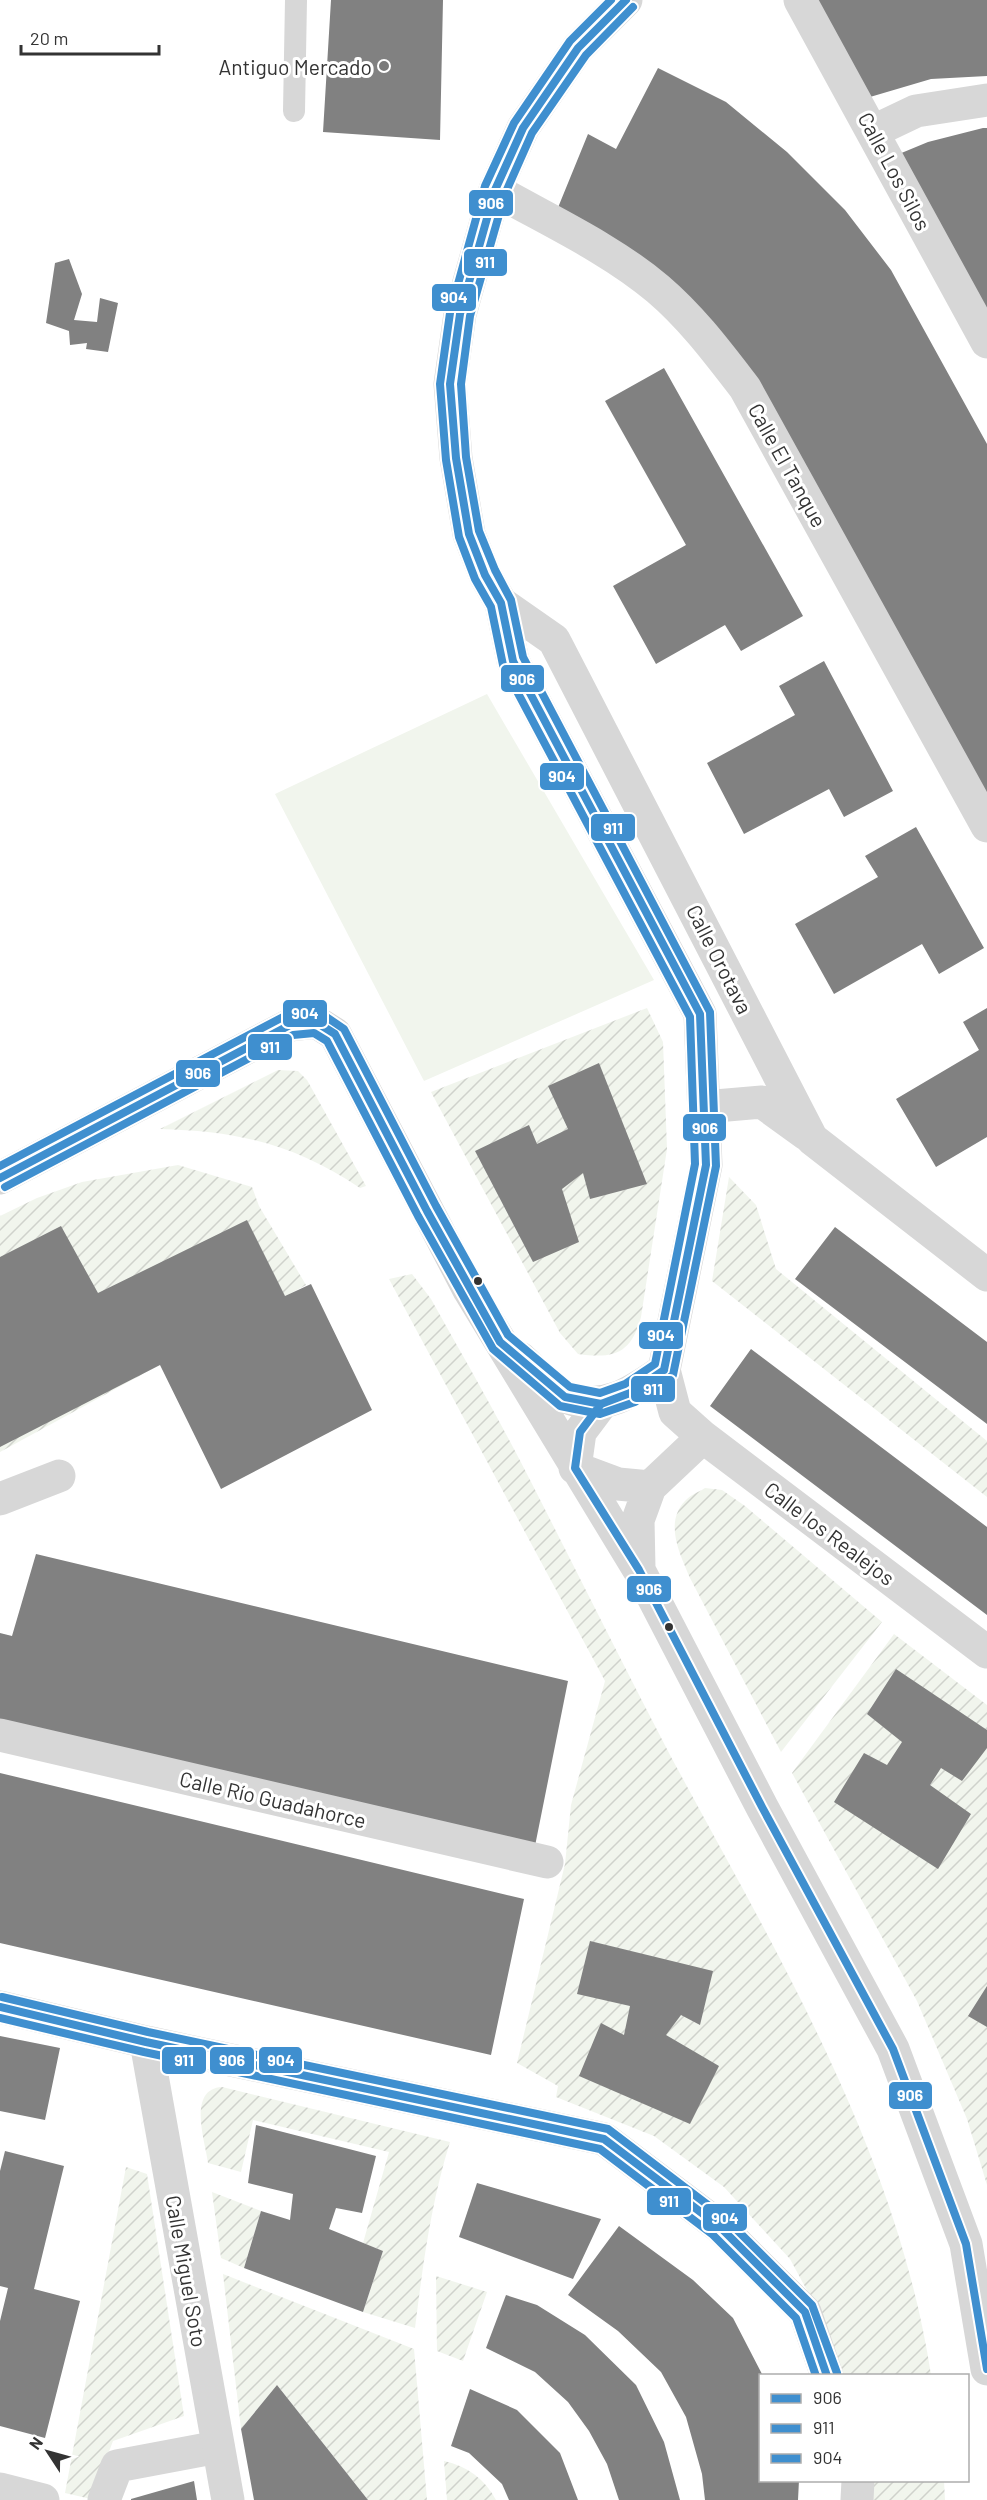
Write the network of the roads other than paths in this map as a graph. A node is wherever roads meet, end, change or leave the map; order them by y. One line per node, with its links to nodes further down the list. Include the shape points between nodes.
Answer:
1 (296, 0): 5 (lane)
2 (626, 0): 7 (street, via 578,48 523,128)
3 (800, 0): 6 (street, Calle Los Silos)
4 (987, 100): 6 (street, via 916,111)
5 (294, 111)
6 (873, 130): 8 (street, Calle Los Silos)
7 (495, 190): 9 (street, via 460,314 450,384 456,458 470,534 485,575); 10 (street, Calle El Tanque, via 593,245 657,288 710,342 746,388)
8 (987, 342)
9 (501, 603): 11 (street, via 513,661 700,1014); 12 (street, Calle Orotava, via 554,640)
10 (987, 826)
11 (704, 1107): 12 (street, via 762,1102); 16 (street, via 706,1165)
12 (812, 1139): 14 (street, Calle Orotava)
13 (0, 1178): 15 (street, via 290,1024 315,1022 335,1034)
14 (987, 1275)
15 (500, 1342): 17 (street, via 565,1397); 19 (street)
16 (664, 1370): 17 (street, via 630,1393); 18 (street, Calle los Realejos, via 675,1412)
17 (601, 1404): 19 (street, via 580,1432)
18 (703, 1437): 21 (street); 24 (street, Calle los Realejos)
19 (575, 1468): 21 (street, via 618,1484); 23 (street)
20 (59, 1476): 22 (street)
21 (650, 1487): 23 (street, via 638,1520)
22 (0, 1499)
23 (639, 1570): 29 (street, via 892,2049 966,2244)
24 (987, 1652)
25 (0, 1735): 26 (street, Calle Río Guadahorce)
26 (547, 1862)
27 (0, 2007): 28 (street)
28 (146, 2042): 30 (street, via 604,2139 719,2226 805,2312); 31 (street, Calle Miguel Soto)
29 (987, 2369)
30 (826, 2374)
31 (218, 2447): 35 (street, via 117,2466); 36 (street, Calle Miguel Soto)
32 (858, 2482): 37 (street)
33 (0, 2489): 34 (street)
34 (43, 2500)
35 (104, 2500)
36 (228, 2500)
37 (857, 2500)

